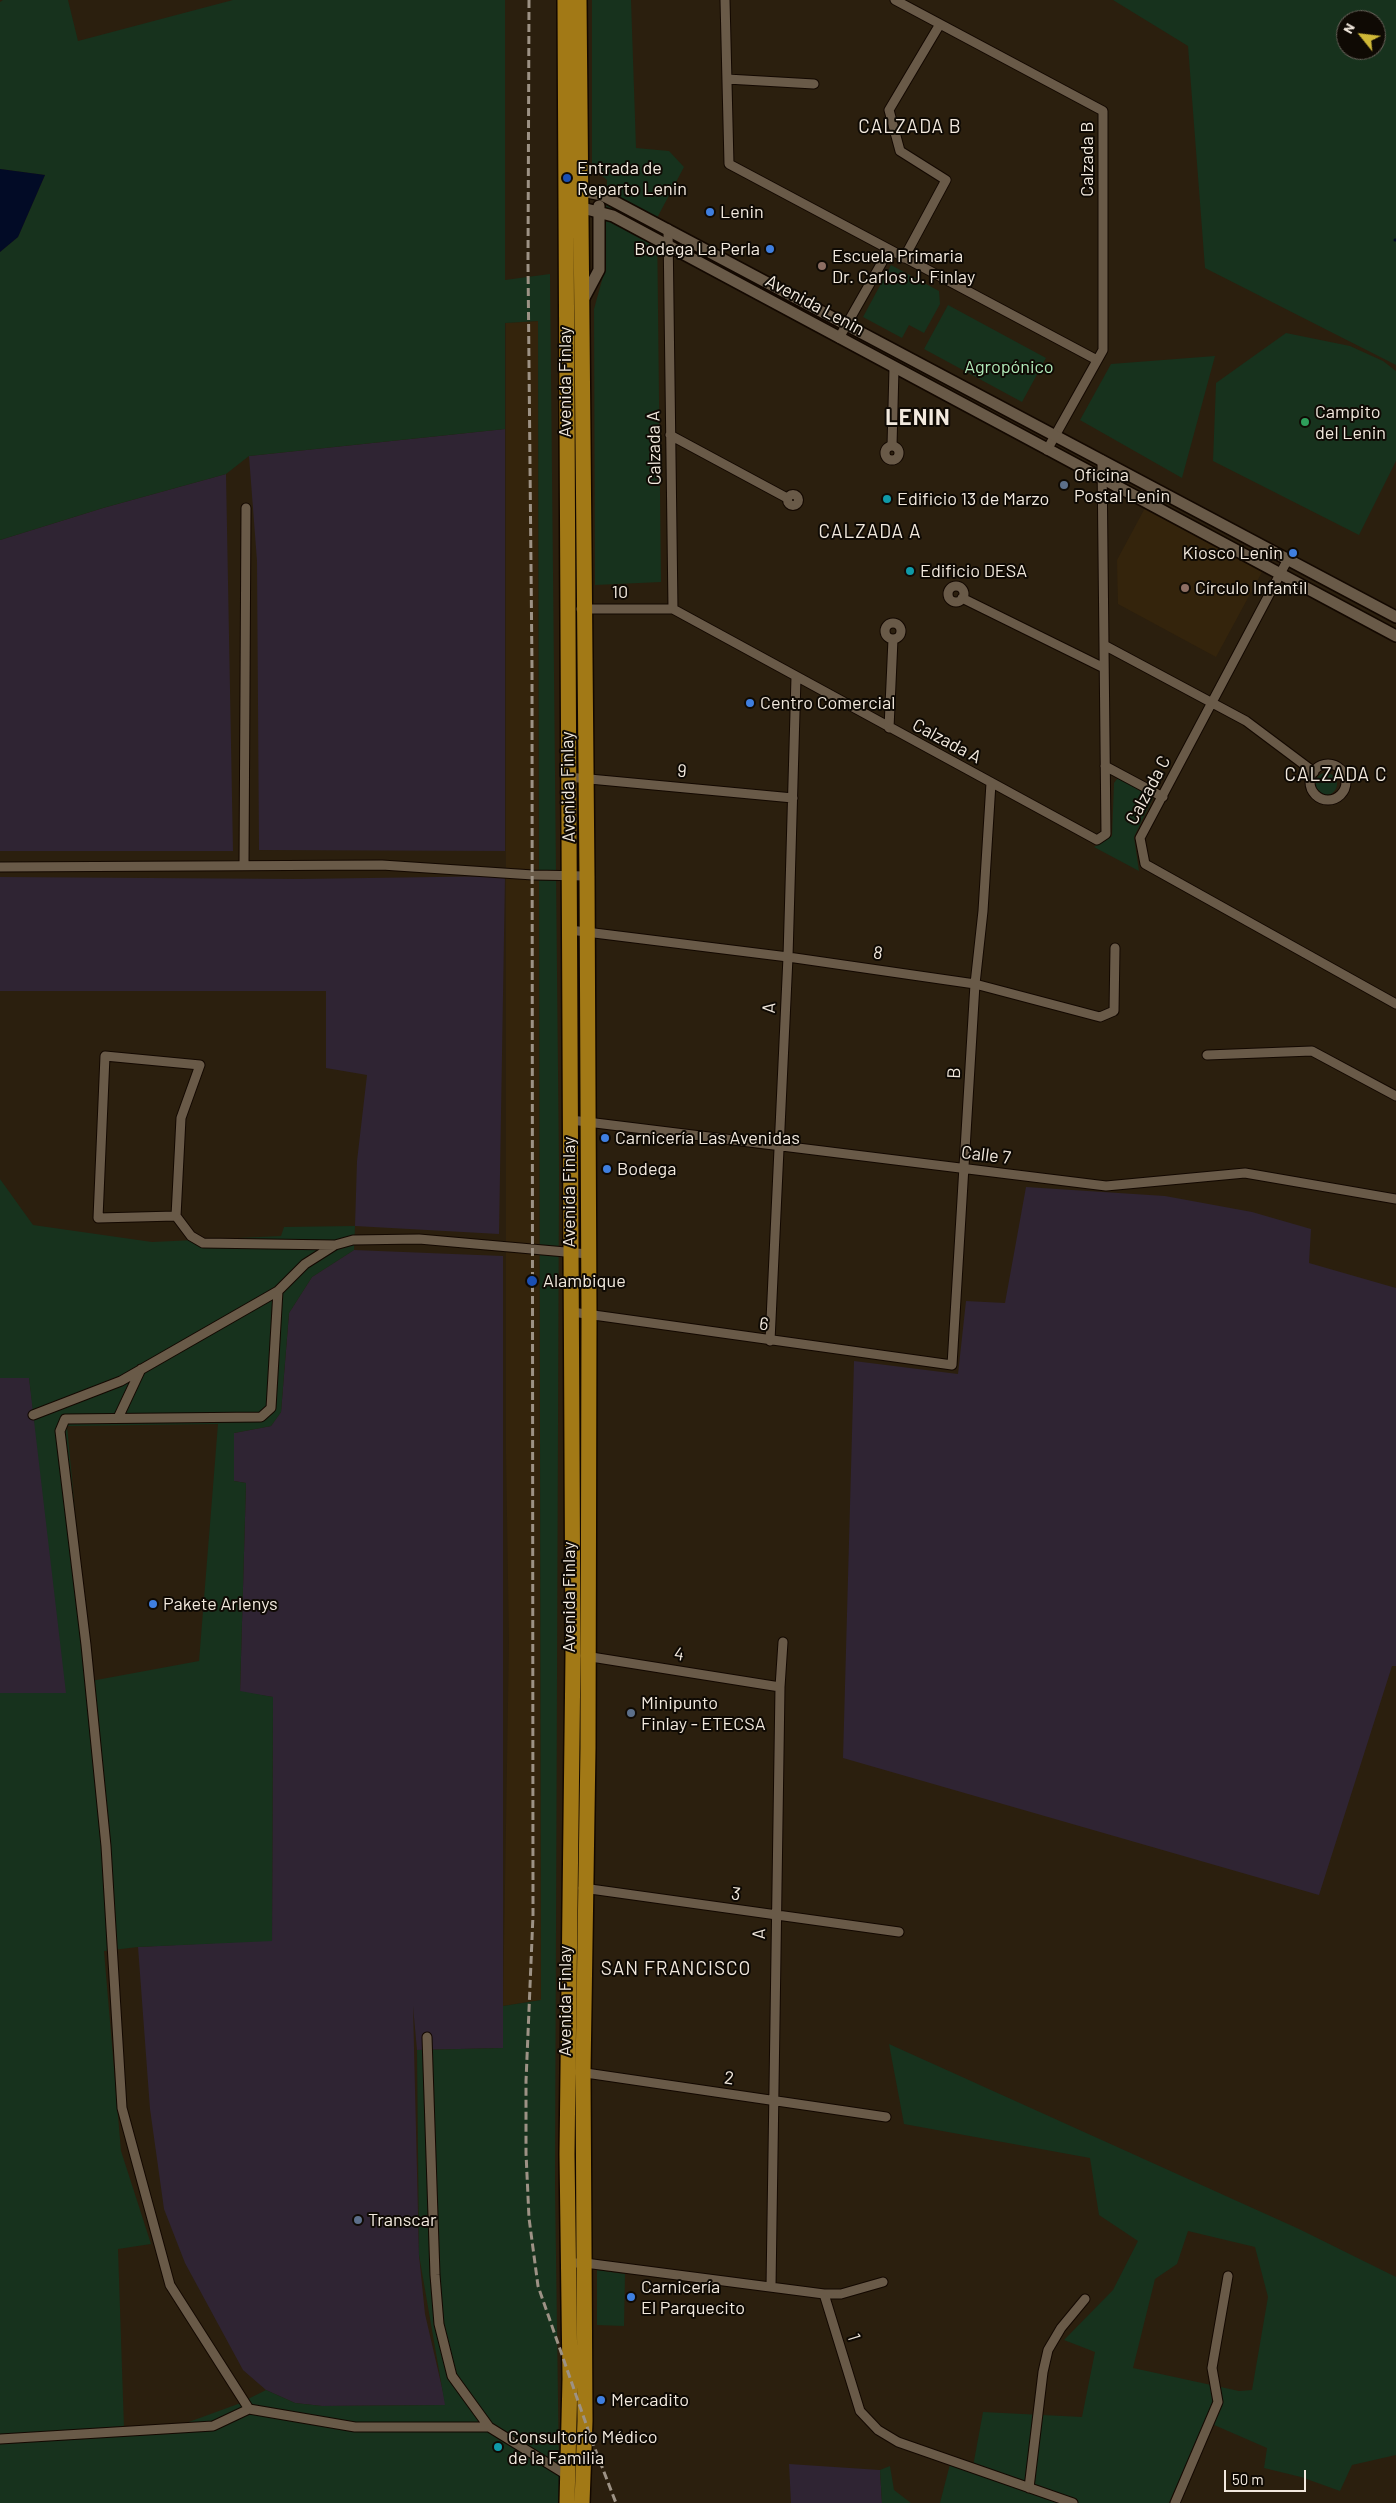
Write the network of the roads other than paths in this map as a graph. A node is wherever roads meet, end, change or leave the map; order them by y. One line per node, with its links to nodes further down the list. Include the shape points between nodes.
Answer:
1 (565, 0): 10 (highway, Avenida Finlay)
2 (579, 0): 8 (highway, Avenida Finlay)
3 (725, 0): 6 (street)
4 (895, 0): 5 (street, Calzada B)
5 (940, 24): 16 (street, via 889,110 900,151 946,180); 20 (street, Calzada B, via 1103,111 1103,350)
6 (727, 79): 7 (street); 15 (street, via 729,164)
7 (814, 84)
8 (582, 191): 9 (street, Avenida Lenin); 10 (street); 11 (highway, Avenida Finlay)
9 (599, 194): 12 (street); 13 (street, Avenida Lenin)
10 (567, 202): 11 (street, Avenida Lenin); 33 (highway, Avenida Finlay)
11 (582, 208): 12 (street, Avenida Lenin); 17 (highway, Avenida Finlay)
12 (599, 211): 14 (street, Avenida Lenin); 17 (street, via 599,270)
13 (668, 229): 14 (street, Calzada A); 18 (street, Avenida Lenin)
14 (668, 246): 19 (street, Avenida Lenin); 22 (street, Calzada A)
15 (889, 250): 16 (street); 18 (street)
16 (904, 258): 20 (street)
17 (583, 300): 34 (highway, Avenida Finlay)
18 (846, 326): 19 (street); 23 (street, Avenida Lenin)
19 (839, 338): 21 (street, Avenida Lenin)
20 (1097, 360): 23 (street, Calzada B)
21 (894, 368): 24 (street); 25 (street, Avenida Lenin)
22 (670, 435): 28 (street); 35 (street, Calzada A)
23 (1055, 435): 25 (street, Calzada B); 26 (street, Avenida Lenin)
24 (892, 446)
25 (1047, 450): 27 (street, Avenida Lenin)
26 (1102, 460): 27 (street, Calzada A); 30 (street, Avenida Lenin)
27 (1102, 479): 31 (street, Avenida Lenin); 39 (street, Calzada A)
28 (787, 498)
29 (246, 508): 51 (street)
30 (1288, 559): 31 (street, Calzada C); 36 (street, Avenida Lenin)
31 (1281, 573): 37 (street, Avenida Lenin); 42 (street, Calzada C)
32 (962, 598): 40 (street)
33 (567, 609): 34 (street, 10); 46 (highway, Avenida Finlay)
34 (585, 609): 35 (street, 10); 47 (highway, Avenida Finlay)
35 (673, 609): 41 (street, Calzada A)
36 (1396, 618)
37 (1396, 636)
38 (893, 638): 43 (street)
39 (1104, 645): 40 (street, Calzada A); 42 (street)
40 (1104, 668): 44 (street, Calzada A)
41 (796, 677): 43 (street, Calzada A); 50 (street, A)
42 (1213, 705): 45 (street, via 1246,722); 49 (street, Calzada C)
43 (889, 728): 48 (street, Calzada A)
44 (1105, 766): 48 (street, Calzada A, via 1106,834 1097,840); 49 (street)
45 (1314, 772): 45 (street, via 1324,765 1336,766 1344,775 1345,787 1333,799 1317,797 1311,788)
46 (568, 777): 47 (street, 9); 53 (highway, Avenida Finlay)
47 (586, 779): 50 (street, 9); 54 (highway, Avenida Finlay)
48 (991, 783): 59 (street, B)
49 (1163, 797): 60 (street, Calzada C, via 1140,838 1145,864)
50 (793, 798): 58 (street, A)
51 (244, 864): 52 (street); 53 (street, via 382,865)
52 (0, 867)
53 (569, 876): 54 (street); 55 (highway, Avenida Finlay)
54 (587, 876): 56 (highway, Avenida Finlay)
55 (570, 930): 56 (street, 8); 63 (highway, Avenida Finlay)
56 (588, 932): 58 (street, 8); 64 (highway, Avenida Finlay)
57 (1115, 948): 59 (street, 8, via 1114,1011 1100,1017)
58 (788, 957): 59 (street, 8); 65 (street, A)
59 (975, 984): 66 (street, B)
60 (1396, 1004)
61 (1207, 1055): 62 (street, via 1312,1051)
62 (1396, 1096)
63 (571, 1120): 64 (street, Calle 7); 70 (highway, Avenida Finlay)
64 (588, 1122): 65 (street, Calle 7); 71 (highway, Avenida Finlay)
65 (779, 1146): 66 (street, Calle 7); 75 (street, A)
66 (965, 1169): 67 (street, Calle 7, via 1106,1186 1244,1173); 76 (street, B)
67 (1396, 1199)
68 (176, 1216): 68 (street, via 181,1118 200,1065 105,1056 98,1218); 69 (street, via 191,1236 203,1242)
69 (335, 1245): 70 (street, via 353,1240 419,1238); 72 (street, via 305,1264)
70 (572, 1252): 71 (street); 73 (highway, Avenida Finlay)
71 (588, 1254): 74 (highway, Avenida Finlay)
72 (278, 1291): 77 (street); 79 (street, via 271,1408 261,1417)
73 (572, 1312): 74 (street, 6); 81 (highway, Avenida Finlay)
74 (588, 1316): 75 (street, 6); 81 (highway, Avenida Finlay)
75 (770, 1341): 76 (street, 6)
76 (952, 1365)
77 (141, 1369): 78 (street, via 121,1381); 79 (street)
78 (34, 1415)
79 (118, 1418): 99 (street, via 65,1419 60,1431 106,1846 122,2108 170,2285)
80 (783, 1642): 82 (street, A)
81 (581, 1655): 82 (street, 4); 83 (highway, Avenida Finlay); 84 (highway, Avenida Finlay)
82 (780, 1687): 85 (street, A)
83 (569, 1886): 84 (street, 3); 88 (highway, Avenida Finlay)
84 (585, 1888): 85 (street, 3); 89 (highway, Avenida Finlay)
85 (776, 1916): 86 (street, 3); 90 (street, A)
86 (899, 1932)
87 (427, 2037): 100 (street, via 434,2265 439,2324 452,2376)
88 (568, 2071): 89 (street, 2); 92 (highway, Avenida Finlay)
89 (583, 2073): 90 (street, 2); 93 (highway, Avenida Finlay)
90 (774, 2101): 91 (street, 2); 96 (street, A)
91 (886, 2117)
92 (568, 2263): 93 (street); 102 (highway, Avenida Finlay, via 570,2379)
93 (586, 2263): 96 (street); 103 (highway, Avenida Finlay)
94 (1228, 2276): 108 (street, via 1212,2368 1218,2402)
95 (883, 2282): 97 (street, via 841,2294)
96 (771, 2287): 97 (street)
97 (824, 2294): 104 (street, 1, via 860,2411 878,2430 898,2442)
98 (1085, 2299): 104 (street, via 1048,2350)
99 (249, 2408): 100 (street, via 355,2428); 101 (street, via 213,2426)
100 (489, 2427): 102 (street)
101 (0, 2439)
102 (567, 2476): 103 (street); 105 (highway, Avenida Finlay)
103 (582, 2484): 106 (highway, Avenida Finlay)
104 (1029, 2488): 107 (street, 1)
105 (566, 2503)
106 (582, 2503)
107 (1073, 2503)
108 (1175, 2503)

